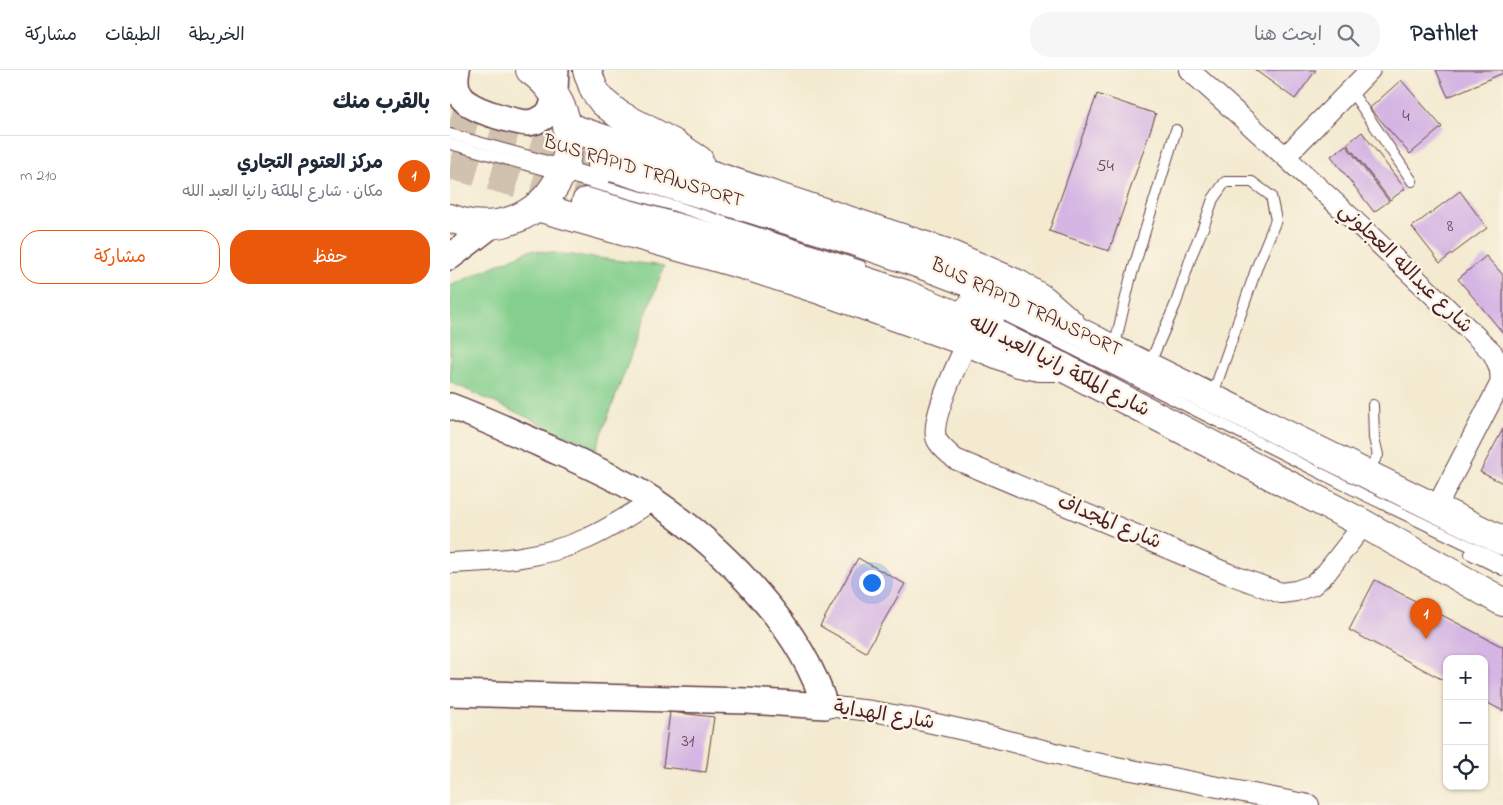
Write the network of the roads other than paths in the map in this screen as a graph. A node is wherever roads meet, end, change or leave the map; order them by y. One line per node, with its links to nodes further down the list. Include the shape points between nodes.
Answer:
1 (457, 70): 6 (street, via 454,85 462,103 519,122 536,122 544,118 554,103)
2 (530, 70): 6 (main road, via 548,85)
3 (587, 70): 15 (main road, via 594,90 610,108 673,143)
4 (1189, 70): 12 (street, شارع عبدالله العجلوني)
5 (1370, 70): 7 (street)
6 (555, 82): 8 (main road)
7 (1351, 91): 12 (street); 16 (lane)
8 (568, 127): 14 (main road); 15 (main road)
9 (1176, 130): 25 (lane, via 1130,280)
10 (450, 134): 14 (lane, BUS RAPID TRANSPORT)
11 (450, 144): 14 (lane, BUS RAPID TRANSPORT)
12 (1286, 156): 33 (street, شارع عبدالله العجلوني, via 1492,352 1499,365 1500,384)
13 (602, 164): 23 (main road, شارع الملكة رانيا العبد الله, via 857,242 971,283)
14 (563, 170): 18 (main road); 22 (lane, BUS RAPID TRANSPORT)
15 (729, 181): 23 (main road, via 947,253 1018,284 1044,300)
16 (1412, 181)
17 (586, 202): 26 (main road, شارع الملكة رانيا العبد الله, via 896,291 963,318)
18 (537, 207): 20 (main road, via 516,219); 24 (main road, via 743,265)
19 (450, 218): 20 (main road, via 465,223)
20 (493, 224): 21 (street)
21 (450, 258)
22 (872, 265)
23 (1080, 331): 25 (main road, شارع الملكة رانيا العبد الله)
24 (967, 342): 26 (main road, via 1019,363); 34 (street, شارع المجداف, via 935,427 936,438 956,459 1281,593 1313,585)
25 (1114, 350): 27 (main road, شارع الملكة رانيا العبد الله)
26 (1062, 367): 34 (main road, شارع الملكة رانيا العبد الله)
27 (1149, 367): 28 (main road, شارع الملكة رانيا العبد الله); 28 (lane, via 1213,199 1225,182 1252,182 1271,196 1276,220)
28 (1212, 398): 31 (main road, شارع الملكة رانيا العبد الله)
29 (1373, 405): 31 (lane, via 1378,455)
30 (450, 406): 32 (street, via 588,465)
31 (1365, 473): 33 (main road, شارع الملكة رانيا العبد الله)
32 (653, 500): 37 (street, via 604,531 553,551 484,562); 41 (street, via 710,543 772,610 805,658)
33 (1436, 508): 35 (main road, شارع الملكة رانيا العبد الله)
34 (1364, 524): 39 (main road, شارع الملكة رانيا العبد الله)
35 (1503, 541)
36 (1503, 562): 38 (lane, BUS RAPID TRANSPORT, via 956,296)
37 (450, 563)
38 (1503, 570)
39 (1503, 602)
40 (450, 692): 41 (street, شارع الهداية)
41 (824, 706): 42 (street, شارع الهداية, via 905,717 1081,760)
42 (1309, 805)

